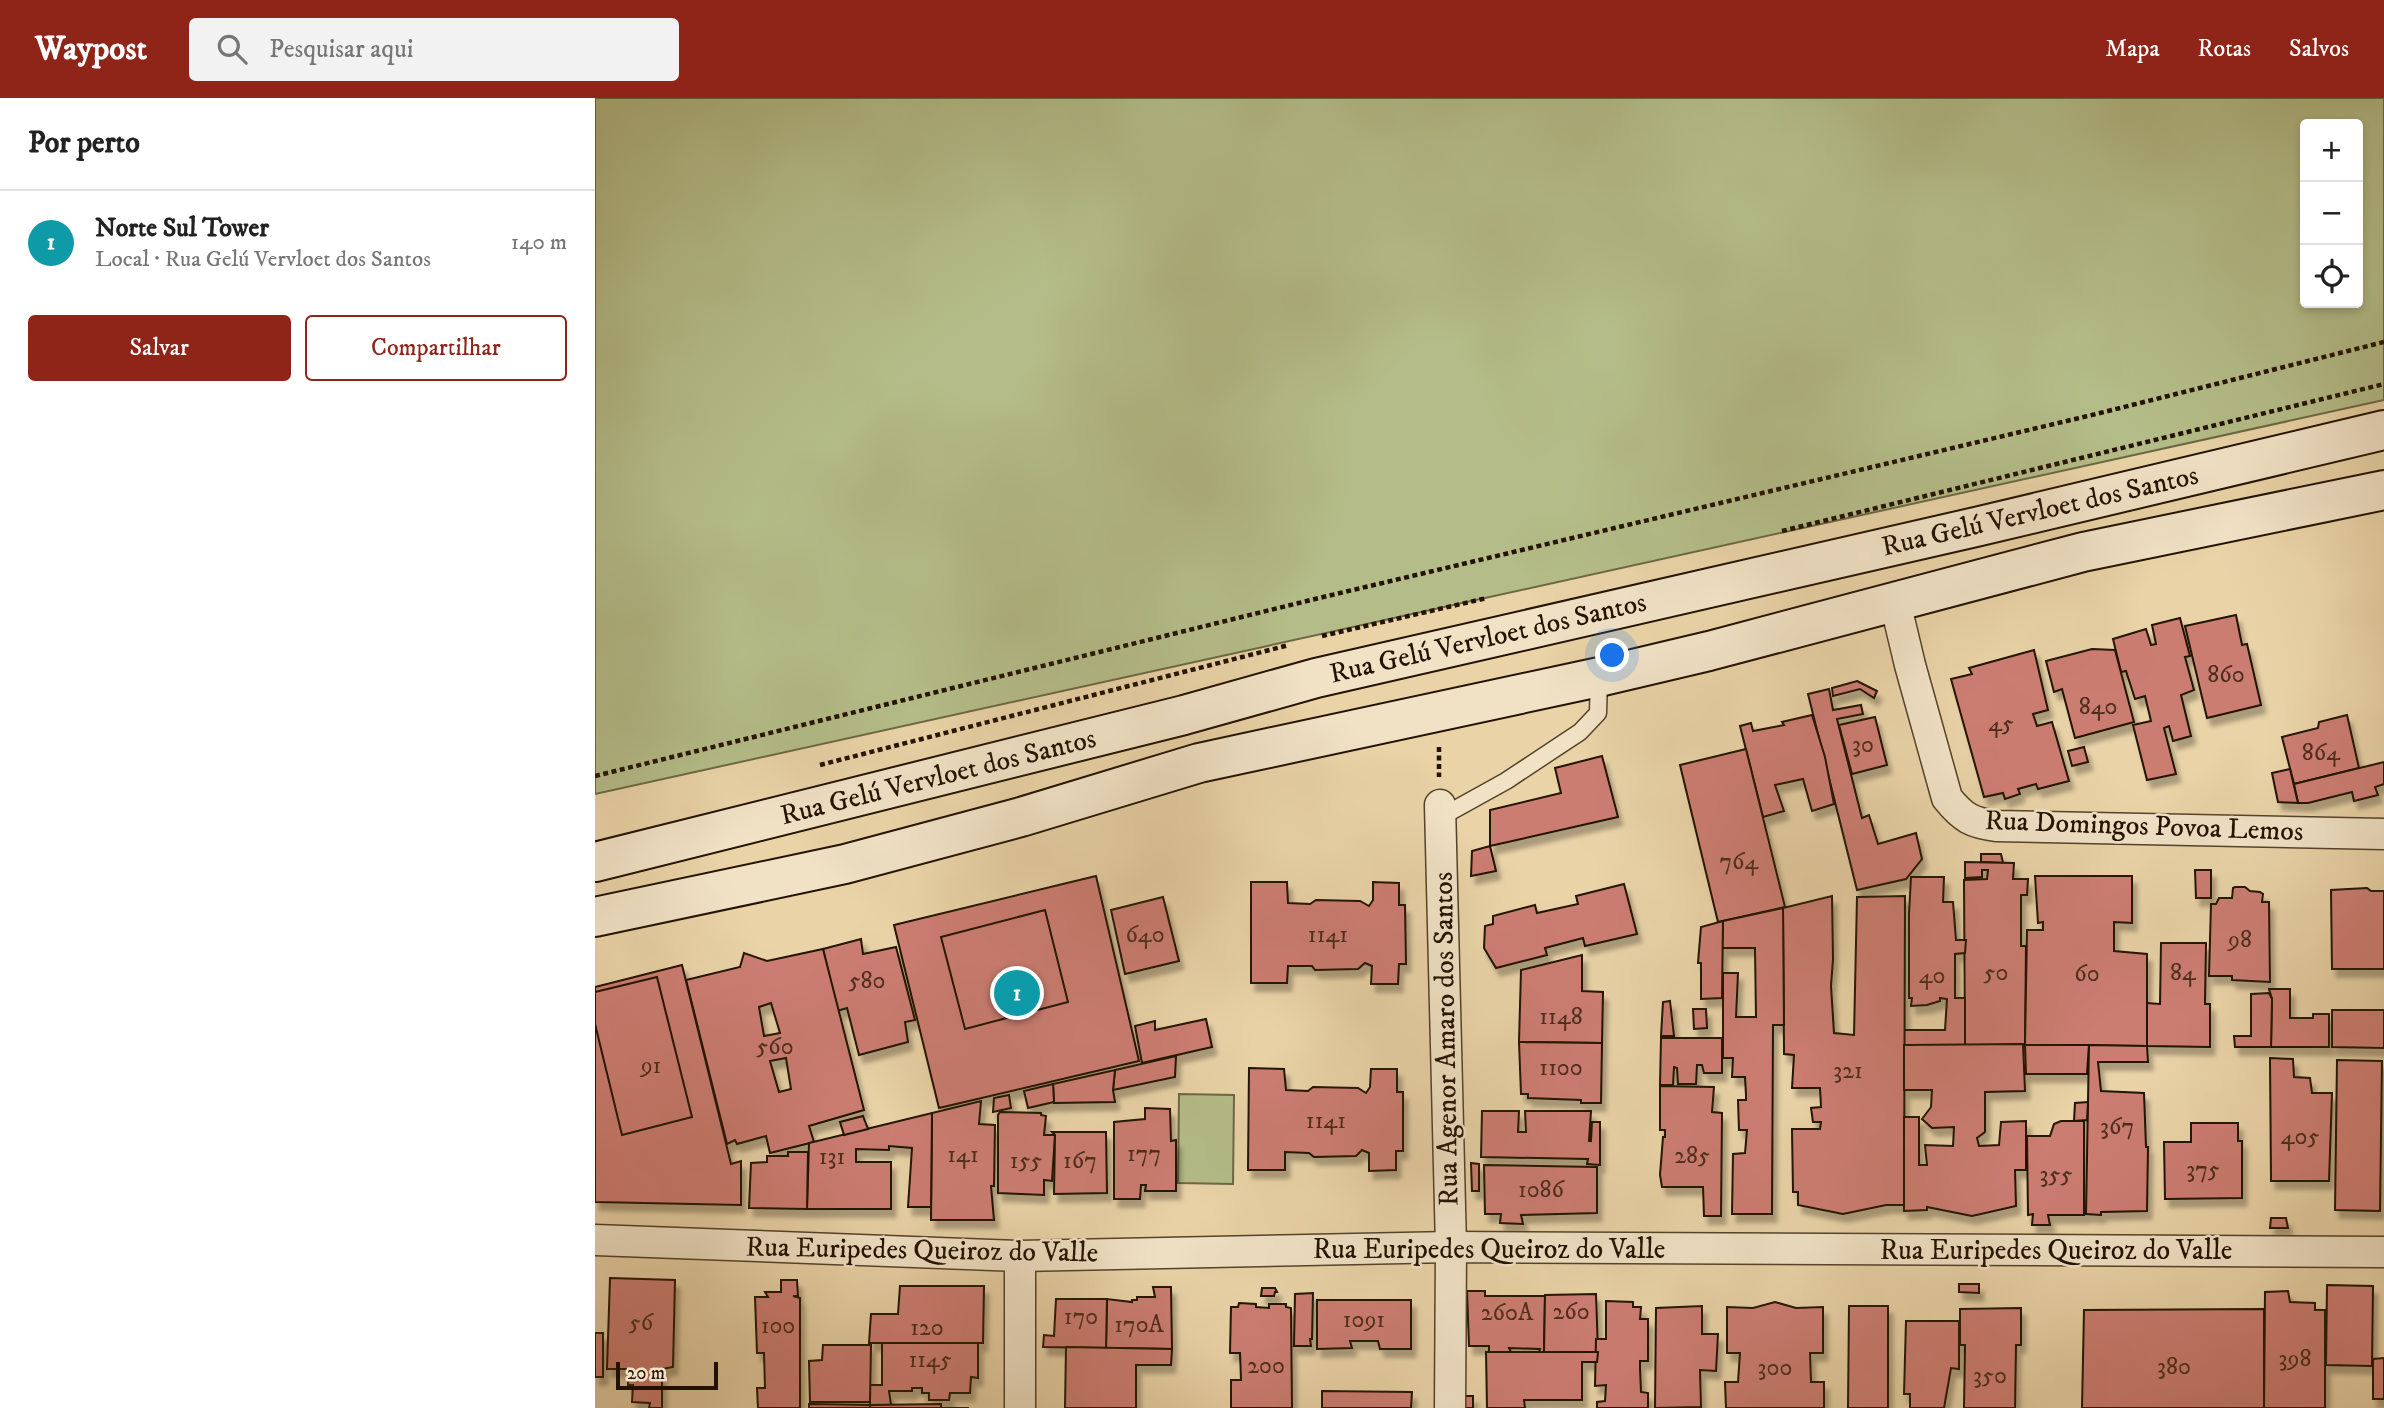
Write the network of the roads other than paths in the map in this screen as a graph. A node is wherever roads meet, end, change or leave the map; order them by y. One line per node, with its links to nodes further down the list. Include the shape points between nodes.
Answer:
1 (2384, 430): 7 (main road, Rua Gelú Vervloet dos Santos, via 1316,678)
2 (2384, 490): 3 (main road, Rua Gelú Vervloet dos Santos, via 2083,552)
3 (1895, 602): 4 (main road, Rua Gelú Vervloet dos Santos); 6 (street, Rua Domingos Povoa Lemos, via 1947,798 1975,823)
4 (1599, 677): 5 (lane, via 1598,713 1580,732 1506,781); 8 (main road, Rua Gelú Vervloet dos Santos, via 1199,763 845,864)
5 (1441, 811): 10 (street, Rua Agenor Amaro dos Santos)
6 (2384, 834)
7 (595, 862)
8 (595, 917)
9 (595, 1240): 12 (street, Rua Euripedes Queiroz do Valle)
10 (1451, 1247): 11 (street, Rua Euripedes Queiroz do Valle); 12 (street, Rua Euripedes Queiroz do Valle); 14 (street, Rua Agenor Amaro dos Santos)
11 (2384, 1252)
12 (1020, 1256): 13 (street)
13 (1020, 1408)
14 (1450, 1408)

